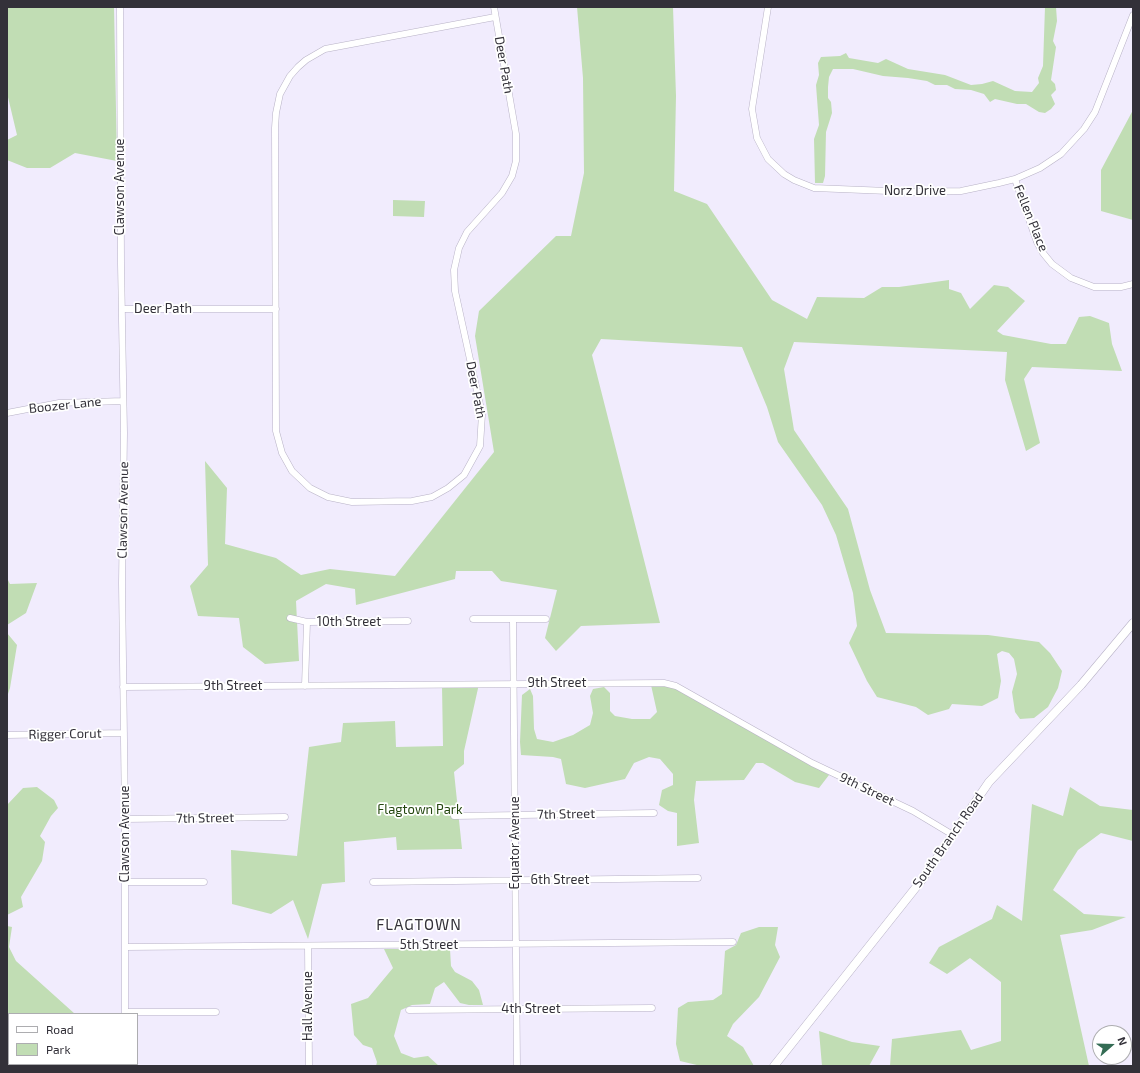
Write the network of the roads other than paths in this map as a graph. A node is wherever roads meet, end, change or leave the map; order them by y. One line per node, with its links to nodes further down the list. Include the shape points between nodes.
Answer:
1 (120, 7): 8 (street, Clawson Avenue)
2 (494, 7): 5 (street, Deer Path)
3 (768, 7): 6 (street, Norz Drive, via 754,94 753,123 762,149 774,166 784,174 814,188 925,192 961,191)
4 (1133, 15): 6 (street, Norz Drive, via 1095,112 1084,129 1061,154 1040,168)
5 (495, 17): 9 (street, Deer Path, via 335,46 306,60 290,76 280,94 276,113); 9 (street, Deer Path, via 518,148 508,184 467,232 454,270 455,291 482,414 480,446 464,475 432,497 403,502 338,500 318,493 299,479 282,453 276,431)
6 (1015, 179): 7 (street, Fellen Place, via 1037,242 1052,264 1071,278 1094,287 1121,287)
7 (1133, 284)
8 (122, 309): 9 (street, Deer Path); 10 (street, Clawson Avenue)
9 (276, 309)
10 (123, 400): 11 (street, Boozer Lane, via 59,403); 21 (street, Clawson Avenue)
11 (7, 413)
12 (290, 618): 17 (street, 10th Street)
13 (473, 619): 15 (street)
14 (546, 619): 15 (street)
15 (513, 620): 19 (street, Equator Avenue)
16 (408, 621): 17 (street, 10th Street)
17 (307, 622): 20 (street)
18 (1133, 623): 29 (street, South Branch Road, via 1081,685 1000,769)
19 (514, 683): 20 (street, 9th Street); 25 (street, Equator Avenue); 29 (street, 9th Street, via 653,683 676,686 812,763 928,819)
20 (305, 686): 21 (street, 9th Street)
21 (123, 687): 22 (street, Clawson Avenue)
22 (124, 733): 23 (street, Rigger Corut); 28 (street, Clawson Avenue)
23 (7, 734)
24 (654, 813): 25 (street, 7th Street)
25 (515, 815): 26 (street, 7th Street); 31 (street, Equator Avenue)
26 (454, 816)
27 (285, 817): 28 (street, 7th Street)
28 (125, 819): 32 (street, Clawson Avenue)
29 (953, 835): 46 (street, South Branch Road, via 921,881)
30 (698, 878): 31 (street, 6th Street)
31 (515, 879): 34 (street, 6th Street); 36 (street, Equator Avenue)
32 (125, 882): 33 (street); 38 (street, Clawson Avenue)
33 (204, 882)
34 (373, 882)
35 (733, 942): 36 (street, 5th Street)
36 (516, 944): 37 (street, 5th Street); 39 (street, Equator Avenue)
37 (308, 946): 38 (street, 5th Street); 44 (street, Hall Avenue)
38 (125, 947): 43 (street, Clawson Avenue)
39 (516, 1008): 40 (street, 4th Street); 41 (street, 4th Street); 45 (street, Equator Avenue)
40 (652, 1008)
41 (409, 1010)
42 (216, 1012): 43 (street)
43 (125, 1013)
44 (309, 1066)
45 (517, 1066)
46 (774, 1066)

